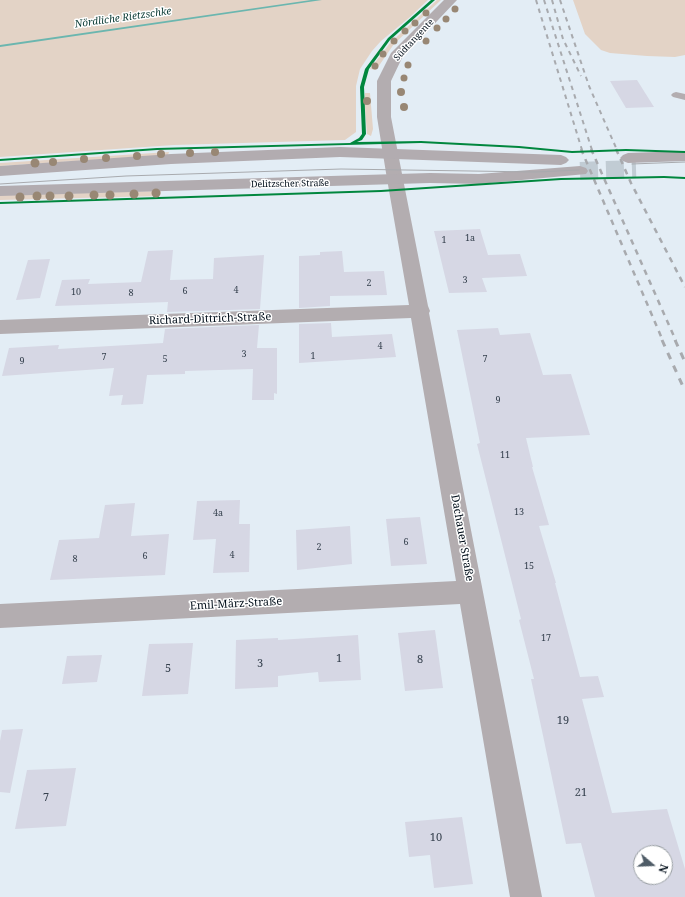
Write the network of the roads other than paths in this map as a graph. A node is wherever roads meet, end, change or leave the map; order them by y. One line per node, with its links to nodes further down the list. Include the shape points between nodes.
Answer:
1 (451, 0): 2 (street, Südtangente, via 404,47 384,80 383,95)
2 (390, 153): 5 (main road, Delitzscher Straße, via 340,152 171,159); 6 (street, Südtangente); 6 (main road, Delitzscher Straße, via 578,165 479,179)
3 (685, 156): 4 (main road, via 632,164)
4 (685, 170)
5 (0, 171)
6 (395, 179): 7 (main road, Delitzscher Straße); 8 (street, Dachauer Straße)
7 (0, 191)
8 (420, 311): 9 (street, Richard-Dittrich-Straße); 10 (street, Dachauer Straße)
9 (0, 327)
10 (471, 592): 11 (street, Emil-März-Straße); 12 (street, Dachauer Straße)
11 (0, 616)
12 (526, 897)

